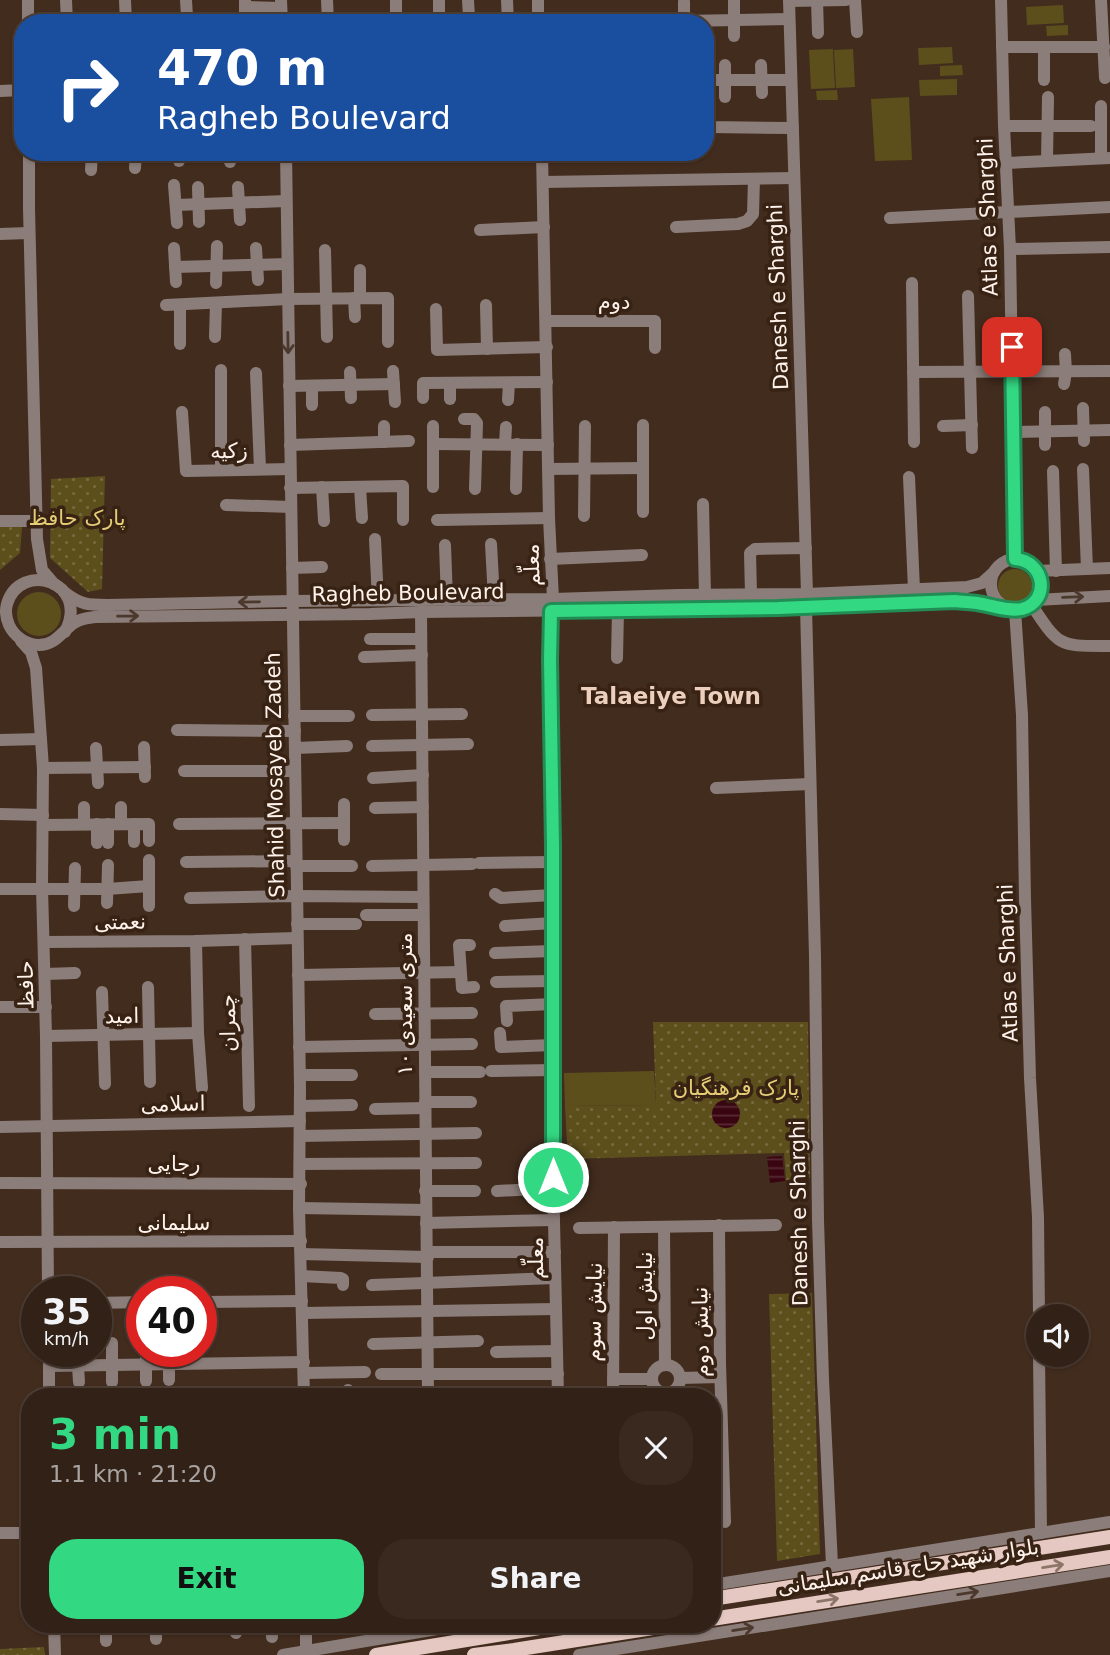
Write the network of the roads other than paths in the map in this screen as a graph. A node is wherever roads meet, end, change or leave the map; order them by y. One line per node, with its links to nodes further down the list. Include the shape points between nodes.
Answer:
1 (734, 0): 13 (street)
2 (817, 0): 3 (street); 7 (street); 16 (street)
3 (846, 0)
4 (855, 0): 15 (street)
5 (1001, 0): 18 (street, Atlas e Sharghi)
6 (1101, 0): 19 (street)
7 (789, 1): 12 (street, Danesh e Sharghi)
8 (684, 2): 11 (street)
9 (245, 4): 10 (street)
10 (281, 4)
11 (684, 14)
12 (789, 19): 13 (street); 26 (street, Danesh e Sharghi)
13 (733, 20): 14 (street); 17 (street)
14 (714, 21)
15 (857, 32)
16 (818, 33)
17 (734, 36)
18 (1002, 47): 20 (street); 33 (street, Atlas e Sharghi)
19 (1104, 47): 20 (street); 23 (street)
20 (1044, 48): 27 (street)
21 (725, 65): 25 (street)
22 (761, 65): 28 (street)
23 (1105, 78)
24 (714, 80): 25 (street)
25 (725, 80): 28 (street); 29 (street)
26 (791, 80): 28 (street); 36 (street, Danesh e Sharghi)
27 (1044, 80)
28 (762, 87)
29 (725, 97)
30 (1048, 97): 32 (street)
31 (1101, 106): 37 (street)
32 (1048, 125): 33 (street); 34 (street); 43 (street)
33 (1004, 126): 44 (street, Atlas e Sharghi)
34 (1091, 126)
35 (714, 127): 36 (street)
36 (793, 128): 47 (street, Danesh e Sharghi)
37 (1105, 158): 43 (street)
38 (29, 161): 66 (street)
39 (92, 161): 46 (street)
40 (135, 161): 45 (street)
41 (286, 161): 53 (street, Shahid Mosayeb Zadeh)
42 (542, 161): 49 (street, معلّم)
43 (1047, 161): 44 (street)
44 (1006, 163): 58 (street, Atlas e Sharghi)
45 (135, 168)
46 (91, 170)
47 (794, 178): 48 (street); 174 (street, Danesh e Sharghi)
48 (754, 179): 49 (street); 64 (street, via 753,214 747,220)
49 (543, 182): 63 (street, معلّم)
50 (174, 186): 56 (street)
51 (198, 187): 55 (street)
52 (238, 187): 54 (street)
53 (286, 201): 54 (street); 74 (street, Shahid Mosayeb Zadeh)
54 (239, 203): 55 (street); 60 (street)
55 (199, 204): 56 (street); 61 (street)
56 (176, 205): 62 (street)
57 (1110, 207): 58 (street)
58 (1008, 212): 59 (street); 72 (street, Atlas e Sharghi)
59 (891, 218)
60 (240, 220)
61 (199, 222)
62 (177, 223)
63 (544, 227): 65 (street); 93 (street, معلّم)
64 (676, 227)
65 (480, 230)
66 (30, 233): 67 (street); 168 (street)
67 (0, 234)
68 (217, 246): 76 (street)
69 (1110, 247): 72 (street)
70 (174, 248): 77 (street)
71 (256, 248): 75 (street)
72 (1010, 249): 103 (street, Atlas e Sharghi)
73 (325, 250): 84 (street)
74 (287, 264): 75 (street); 86 (street, Shahid Mosayeb Zadeh)
75 (257, 265): 76 (street); 79 (street)
76 (216, 266): 77 (street); 81 (street)
77 (175, 267): 80 (street)
78 (360, 270): 85 (street)
79 (258, 280)
80 (176, 282)
81 (216, 283)
82 (912, 283): 105 (street)
83 (968, 296): 106 (street)
84 (327, 298): 85 (street); 86 (street); 95 (street)
85 (357, 298): 92 (street); 96 (street, via 388,298)
86 (288, 299): 87 (street); 112 (street, Shahid Mosayeb Zadeh, one-way to 112)
87 (216, 303): 88 (street); 94 (street)
88 (180, 305): 90 (street); 97 (street)
89 (486, 305): 100 (street)
90 (166, 306)
91 (436, 309): 100 (street, via 437,350)
92 (355, 317)
93 (547, 321): 98 (street, معلّم); 99 (street, دوم, via 655,321)
94 (215, 337)
95 (327, 337)
96 (388, 342)
97 (180, 344)
98 (547, 347): 100 (street); 109 (street, معلّم)
99 (655, 348)
100 (487, 349)
101 (1065, 355): 108 (street)
102 (222, 370): 149 (street)
103 (1012, 371): 106 (street); 108 (street); 131 (street, Atlas e Sharghi)
104 (1110, 371): 108 (street)
105 (913, 372): 106 (street); 136 (street)
106 (971, 372): 124 (street)
107 (256, 373): 145 (street)
108 (1065, 378)
109 (547, 382): 111 (street); 141 (street, معلّم)
110 (450, 383): 111 (street); 114 (street, via 423,383); 115 (street)
111 (509, 383): 116 (street)
112 (289, 386): 113 (street); 137 (street, Shahid Mosayeb Zadeh)
113 (312, 386): 117 (street, via 394,377); 118 (street)
114 (423, 398)
115 (450, 399)
116 (508, 400)
117 (395, 402)
118 (312, 405)
119 (1083, 408): 132 (street)
120 (182, 412): 149 (street, زکیه, via 186,471)
121 (1045, 412): 133 (street)
122 (464, 419): 139 (street, via 477,423)
123 (643, 425): 143 (street)
124 (972, 425): 128 (street); 142 (street)
125 (384, 426): 135 (street)
126 (433, 426): 138 (street)
127 (585, 426): 144 (street)
128 (943, 426)
129 (506, 427): 140 (street)
130 (1110, 430): 132 (street)
131 (1013, 432): 133 (street); 177 (street, Atlas e Sharghi)
132 (1084, 436): 133 (street)
133 (1045, 438)
134 (409, 441): 135 (street)
135 (384, 442): 137 (street)
136 (914, 442)
137 (290, 444): 146 (street, Shahid Mosayeb Zadeh)
138 (433, 444): 139 (street); 154 (street)
139 (476, 444): 140 (street); 156 (street)
140 (511, 444): 141 (street); 157 (street)
141 (548, 444): 147 (street, معلّم)
142 (972, 448)
143 (643, 467): 144 (street); 161 (street)
144 (585, 468): 147 (street); 162 (street)
145 (260, 469): 146 (street, زکیه); 149 (street, زکیه)
146 (290, 469): 155 (street, Shahid Mosayeb Zadeh)
147 (549, 469): 164 (street, معلّم)
148 (1083, 469): 181 (street)
149 (221, 470)
150 (1053, 471): 183 (street)
151 (909, 477): 187 (street)
152 (322, 487): 153 (street); 155 (street); 169 (street)
153 (360, 487): 163 (street); 165 (street, via 403,486)
154 (433, 487)
155 (290, 488): 160 (street, Shahid Mosayeb Zadeh)
156 (475, 489)
157 (516, 489)
158 (703, 504): 190 (street)
159 (226, 505): 160 (street)
160 (291, 507): 179 (street, Shahid Mosayeb Zadeh)
161 (643, 512)
162 (584, 516)
163 (362, 518)
164 (549, 518): 166 (street); 176 (street, معلّم)
165 (403, 520)
166 (437, 520)
167 (0, 521): 168 (street)
168 (37, 521): 171 (street)
169 (324, 521)
170 (374, 538): 193 (street)
171 (37, 539): 185 (street, via 32,570); 186 (street, via 42,569)
172 (491, 544): 195 (street, via 486,560)
173 (445, 545): 194 (street)
174 (806, 548): 189 (street, via 755,549 750,553); 196 (street, Danesh e Sharghi)
175 (642, 555): 176 (street)
176 (550, 559): 198 (street, معلّم)
177 (1015, 559): 182 (street, via 1028,562); 184 (street)
178 (322, 567): 179 (street)
179 (292, 568): 192 (street, Shahid Mosayeb Zadeh)
180 (1110, 568): 181 (street)
181 (1087, 569): 183 (street)
182 (1037, 571): 183 (street); 197 (street, via 1041,586)
183 (1056, 571)
184 (993, 573): 187 (street, Ragheb Boulevard, via 972,586); 199 (street, via 995,598)
185 (18, 587): 186 (street, via 44,580); 188 (street); 204 (street, via 6,610 10,630)
186 (59, 588): 192 (street, Ragheb Boulevard, one-way to 186, via 86,605); 205 (street, via 71,612)
187 (914, 589): 196 (street, Ragheb Boulevard)
188 (0, 594)
189 (751, 594): 190 (street, Ragheb Boulevard); 196 (street, Ragheb Boulevard)
190 (705, 595): 198 (street, Ragheb Boulevard)
191 (1110, 596): 197 (street, one-way to 191)
192 (292, 600): 193 (street, Ragheb Boulevard); 202 (street, Shahid Mosayeb Zadeh)
193 (378, 600): 194 (street, Ragheb Boulevard)
194 (447, 600): 195 (street, Ragheb Boulevard)
195 (494, 600): 198 (street, Ragheb Boulevard)
196 (806, 601): 199 (street, Ragheb Boulevard, via 955,601); 200 (street, Ragheb Boulevard); 236 (street, Danesh e Sharghi)
197 (1034, 602): 199 (street); 208 (street, via 1055,639 1072,646)
198 (552, 605): 200 (street, Ragheb Boulevard); 201 (street, Ragheb Boulevard); 255 (street, معلّم)
199 (1012, 609): 360 (street, Atlas e Sharghi, via 1022,715)
200 (618, 610): 211 (street)
201 (421, 612): 202 (street, Ragheb Boulevard); 207 (street, ۱۰ متری سعیدی)
202 (292, 615): 205 (street, Ragheb Boulevard, one-way to 202, via 86,618); 216 (street, Shahid Mosayeb Zadeh)
203 (0, 623): 204 (street)
204 (16, 635): 205 (street, via 36,645 47,645); 212 (street, حافظ, via 34,660)
205 (61, 636): 212 (street, حافظ, via 42,658)
206 (370, 639): 207 (street)
207 (421, 639): 209 (street, ۱۰ متری سعیدی)
208 (1110, 646)
209 (422, 656): 210 (street); 214 (street, ۱۰ متری سعیدی)
210 (364, 657)
211 (617, 658)
212 (38, 679): 220 (street, حافظ)
213 (462, 713): 214 (street)
214 (422, 714): 215 (street); 222 (street, ۱۰ متری سعیدی)
215 (372, 715)
216 (294, 716): 217 (street); 219 (street, Shahid Mosayeb Zadeh)
217 (348, 716)
218 (177, 730): 219 (street)
219 (295, 731): 228 (street, Shahid Mosayeb Zadeh)
220 (41, 739): 221 (street); 230 (street, حافظ)
221 (0, 740)
222 (422, 744): 223 (street); 225 (street); 233 (street, ۱۰ متری سعیدی)
223 (468, 744)
224 (347, 746): 228 (street)
225 (372, 746)
226 (144, 747): 229 (street, via 145,772)
227 (96, 748): 229 (street)
228 (295, 748): 232 (street, Shahid Mosayeb Zadeh)
229 (97, 767): 230 (street); 235 (street)
230 (43, 768): 244 (street, حافظ)
231 (184, 771): 232 (street, via 217,776)
232 (295, 771): 245 (street, Shahid Mosayeb Zadeh)
233 (422, 775): 234 (street); 241 (street, ۱۰ متری سعیدی)
234 (373, 778)
235 (98, 783)
236 (810, 784): 237 (street); 408 (street, Danesh e Sharghi, via 818,1233)
237 (716, 788)
238 (344, 804): 246 (street)
239 (84, 807): 247 (street)
240 (121, 807): 247 (street)
241 (423, 807): 242 (street); 258 (street, ۱۰ متری سعیدی)
242 (375, 808)
243 (0, 814): 244 (street)
244 (43, 820): 247 (street); 263 (street, حافظ)
245 (296, 822): 246 (street); 248 (street); 257 (street, Shahid Mosayeb Zadeh)
246 (344, 823): 249 (street)
247 (109, 824): 250 (street, via 149,824); 251 (street); 252 (street)
248 (179, 824)
249 (344, 840)
250 (149, 841)
251 (134, 842)
252 (103, 843)
253 (149, 860): 262 (street)
254 (186, 862): 257 (street)
255 (553, 862): 258 (street); 268 (street, معلّم)
256 (107, 864): 266 (street)
257 (296, 864): 259 (street); 269 (street, Shahid Mosayeb Zadeh)
258 (423, 865): 260 (street); 270 (street, ۱۰ متری سعیدی)
259 (352, 866)
260 (372, 866)
261 (75, 868): 264 (street)
262 (149, 886): 266 (street); 274 (street)
263 (42, 888): 264 (street); 265 (street); 281 (street, حافظ)
264 (75, 888): 266 (street); 273 (street)
265 (0, 889)
266 (107, 889): 272 (street)
267 (495, 894): 268 (street, via 501,898 527,891)
268 (553, 895): 276 (street, معلّم)
269 (296, 896): 270 (street); 271 (street); 278 (street, Shahid Mosayeb Zadeh)
270 (423, 897): 275 (street, ۱۰ متری سعیدی)
271 (190, 898)
272 (107, 903)
273 (74, 906)
274 (149, 906)
275 (424, 915): 278 (street, نعمتی); 287 (street, ۱۰ متری سعیدی)
276 (553, 923): 277 (street); 283 (street, معلّم)
277 (505, 926)
278 (297, 931): 279 (street, نعمتی); 289 (street, Shahid Mosayeb Zadeh)
279 (245, 939): 280 (street, نعمتی); 319 (street, چمران)
280 (196, 941): 281 (street, نعمتی); 301 (street)
281 (44, 942): 288 (street, حافظ)
282 (470, 945): 285 (street, via 459,945)
283 (553, 951): 284 (street); 290 (street, معلّم)
284 (495, 953)
285 (464, 965): 287 (street); 293 (street, via 462,988)
286 (75, 973): 288 (street)
287 (424, 973): 289 (street); 298 (street, ۱۰ متری سعیدی)
288 (45, 974): 297 (street, حافظ)
289 (298, 975): 308 (street, Shahid Mosayeb Zadeh)
290 (553, 981): 291 (street); 295 (street, معلّم)
291 (496, 982)
292 (148, 987): 302 (street)
293 (474, 987)
294 (102, 992): 303 (street)
295 (553, 1004): 307 (street, معلّم); 307 (street, via 506,1006 501,1048)
296 (0, 1007): 297 (street)
297 (46, 1007): 304 (street, حافظ)
298 (424, 1013): 299 (street); 300 (street); 306 (street, ۱۰ متری سعیدی)
299 (472, 1013)
300 (376, 1014)
301 (198, 1033): 302 (street, امید); 315 (street)
302 (150, 1034): 303 (street, امید); 313 (street)
303 (103, 1035): 304 (street, امید); 314 (street)
304 (46, 1036): 324 (street, حافظ)
305 (472, 1044): 306 (street)
306 (424, 1045): 308 (street); 310 (street, ۱۰ متری سعیدی)
307 (553, 1045): 309 (street, معلّم)
308 (299, 1047): 311 (street, Shahid Mosayeb Zadeh)
309 (553, 1070): 310 (street); 336 (street, معلّم)
310 (425, 1072): 318 (street, ۱۰ متری سعیدی)
311 (300, 1075): 312 (street); 320 (street, Shahid Mosayeb Zadeh)
312 (352, 1075)
313 (150, 1082)
314 (105, 1084)
315 (202, 1088)
316 (471, 1102): 318 (street)
317 (352, 1105): 320 (street)
318 (425, 1105): 321 (street); 326 (street, ۱۰ متری سعیدی)
319 (249, 1106)
320 (300, 1106): 322 (street, Shahid Mosayeb Zadeh)
321 (375, 1109)
322 (300, 1121): 323 (street, اسلامی); 328 (street, Shahid Mosayeb Zadeh)
323 (71, 1125): 324 (street, اسلامی); 329 (street)
324 (47, 1126): 325 (street, اسلامی); 333 (street, حافظ)
325 (0, 1127)
326 (425, 1133): 327 (street); 328 (street); 330 (street, ۱۰ متری سعیدی)
327 (476, 1133)
328 (300, 1136): 332 (street, Shahid Mosayeb Zadeh)
329 (71, 1139)
330 (425, 1163): 331 (street); 332 (street); 337 (street, ۱۰ متری سعیدی)
331 (476, 1163)
332 (300, 1164): 335 (street, Shahid Mosayeb Zadeh)
333 (47, 1182): 334 (street, رجایی); 335 (street, رجایی); 349 (street, حافظ)
334 (0, 1183)
335 (301, 1184): 340 (street, Shahid Mosayeb Zadeh)
336 (553, 1188): 339 (street); 342 (street, معلّم)
337 (425, 1191): 338 (street); 341 (street, ۱۰ متری سعیدی)
338 (475, 1191)
339 (497, 1191)
340 (299, 1208): 341 (street); 350 (street, Shahid Mosayeb Zadeh)
341 (426, 1217): 342 (street); 352 (street, ۱۰ متری سعیدی)
342 (554, 1220): 351 (street, معلّم)
343 (776, 1224): 344 (street)
344 (719, 1226): 346 (street); 384 (street, نیایش دوم)
345 (614, 1227): 346 (street); 347 (street); 386 (street, نیایش سوم)
346 (664, 1227): 370 (street, نیایش اول)
347 (579, 1228)
348 (0, 1242): 349 (street, سلیمانی)
349 (47, 1243): 350 (street, سلیمانی); 353 (street, حافظ)
350 (301, 1248): 352 (street, سلیمانی); 354 (street, Shahid Mosayeb Zadeh)
351 (555, 1252): 352 (street, سلیمانی); 355 (street, معلّم)
352 (428, 1254): 356 (street, ۱۰ متری سعیدی)
353 (48, 1276)
354 (301, 1276): 357 (street, via 341,1278); 361 (street, Shahid Mosayeb Zadeh)
355 (555, 1278): 356 (street); 362 (street, معلّم)
356 (428, 1283): 358 (street); 363 (street, ۱۰ متری سعیدی)
357 (344, 1285)
358 (372, 1285)
359 (217, 1303): 361 (street)
360 (1039, 1304)
361 (303, 1307): 363 (street); 378 (street, Shahid Mosayeb Zadeh)
362 (556, 1308): 363 (street); 367 (street, معلّم)
363 (428, 1312): 365 (street, ۱۰ متری سعیدی)
364 (478, 1341): 365 (street)
365 (428, 1342): 366 (street); 381 (street, ۱۰ متری سعیدی)
366 (373, 1344)
367 (557, 1351): 368 (street); 383 (street, معلّم)
368 (496, 1352)
369 (126, 1362): 371 (street)
370 (665, 1364): 385 (street, via 674,1367); 387 (street, via 657,1367)
371 (112, 1365)
372 (217, 1365): 378 (street)
373 (49, 1367): 392 (street)
374 (78, 1367): 390 (street)
375 (112, 1367): 391 (street)
376 (146, 1367): 389 (street)
377 (169, 1367): 388 (street)
378 (304, 1367): 380 (street); 393 (street, Shahid Mosayeb Zadeh)
379 (1040, 1367): 405 (street)
380 (365, 1372)
381 (428, 1373): 382 (street); 383 (street); 394 (street, ۱۰ متری سعیدی)
382 (381, 1374)
383 (558, 1374): 395 (street, معلّم)
384 (720, 1377): 385 (street); 399 (street, نیایش دوم)
385 (680, 1378): 398 (street)
386 (613, 1379): 387 (street); 396 (street, نیایش سوم)
387 (651, 1379): 397 (street)
388 (169, 1380)
389 (146, 1381)
390 (79, 1382)
391 (112, 1382)
392 (49, 1388)
393 (304, 1388)
394 (428, 1388)
395 (558, 1388)
396 (613, 1388)
397 (655, 1388)
398 (677, 1388)
399 (720, 1388)
400 (721, 1406): 401 (street, نیایش دوم)
401 (725, 1521)
402 (1110, 1522): 405 (street)
403 (21, 1532): 404 (street)
404 (0, 1533)
405 (1041, 1533): 408 (street)
406 (1110, 1537): 411 (main road, بلوار شهید حاج قاسم سلیمانی)
407 (1110, 1557): 412 (main road, بلوار شهید حاج قاسم سلیمانی, one-way to 407)
408 (832, 1565): 410 (street)
409 (1110, 1571): 413 (street, one-way to 409)
410 (721, 1584)
411 (721, 1598)
412 (721, 1618)
413 (721, 1627)
414 (54, 1633): 426 (street)
415 (106, 1633): 423 (street)
416 (156, 1633): 422 (street)
417 (306, 1633): 425 (street)
418 (399, 1633): 425 (street)
419 (526, 1633): 424 (main road)
420 (621, 1633): 429 (main road)
421 (685, 1633): 430 (street)
422 (156, 1639)
423 (106, 1641)
424 (462, 1648): 428 (main road)
425 (306, 1652): 427 (street)
426 (55, 1655)
427 (283, 1655)
428 (376, 1655)
429 (474, 1655)
430 (579, 1655)

